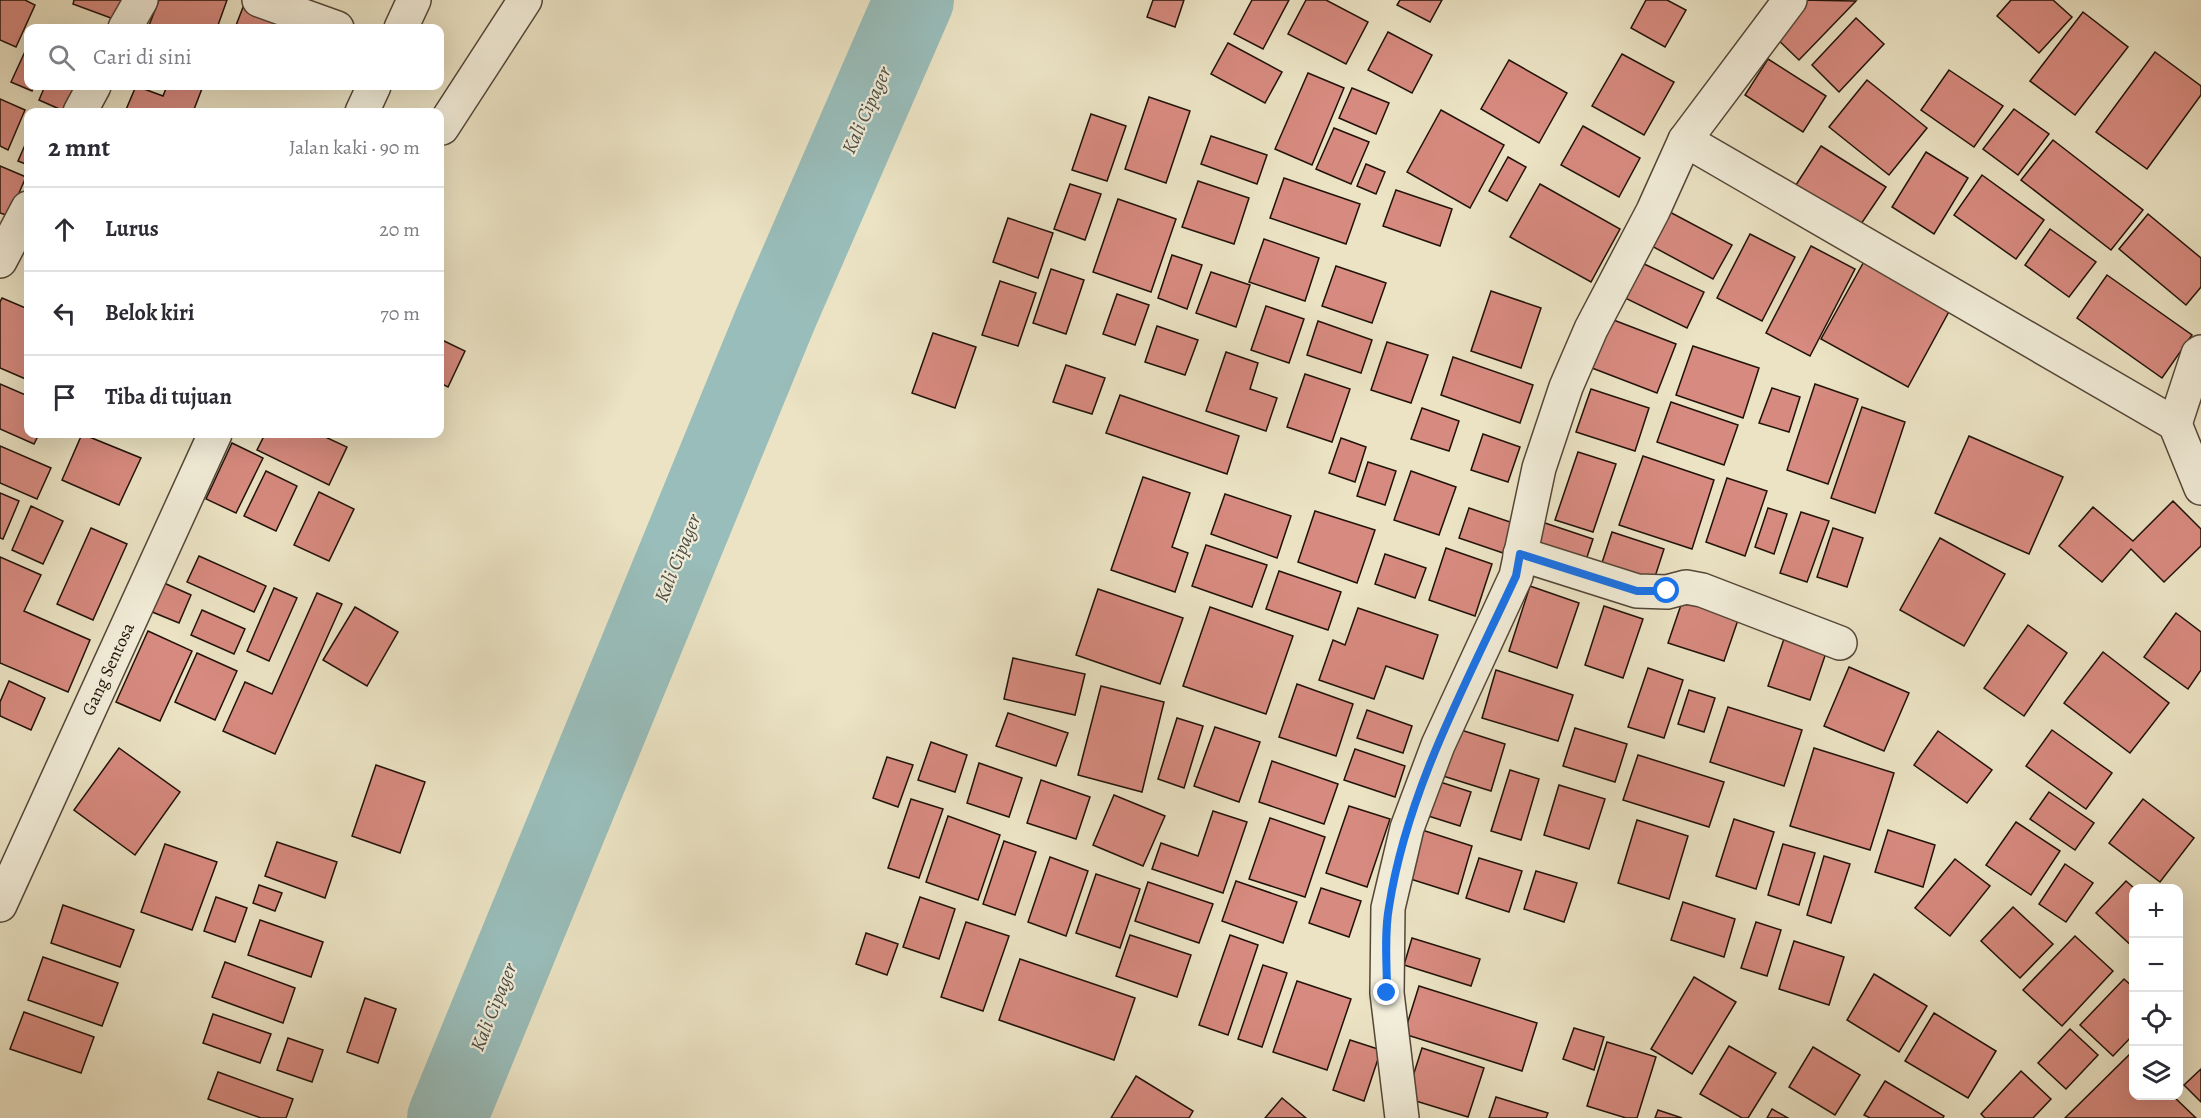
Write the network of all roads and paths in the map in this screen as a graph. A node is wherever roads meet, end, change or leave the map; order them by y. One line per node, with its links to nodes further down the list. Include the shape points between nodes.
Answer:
1 (141, 0): 6 (street)
2 (259, 0): 7 (street)
3 (414, 0): 8 (street)
4 (525, 0): 13 (street)
5 (1790, 0): 14 (street)
6 (127, 24)
7 (326, 24)
8 (403, 24)
9 (92, 90): 11 (street)
10 (372, 90): 12 (street)
11 (82, 108)
12 (364, 108)
13 (444, 125)
14 (1685, 140): 18 (street); 21 (street, via 1566,387 1539,468)
15 (24, 216): 16 (street)
16 (0, 261)
17 (2201, 352): 18 (street)
18 (2175, 424): 20 (street)
19 (213, 438): 23 (street, Gang Sentosa)
20 (2201, 488)
21 (1520, 554): 22 (street, via 1637,591 1686,587 1701,590); 24 (street, via 1516,576 1438,745 1410,818 1388,908 1387,993)
22 (1840, 644)
23 (0, 905)
24 (1402, 1118)

